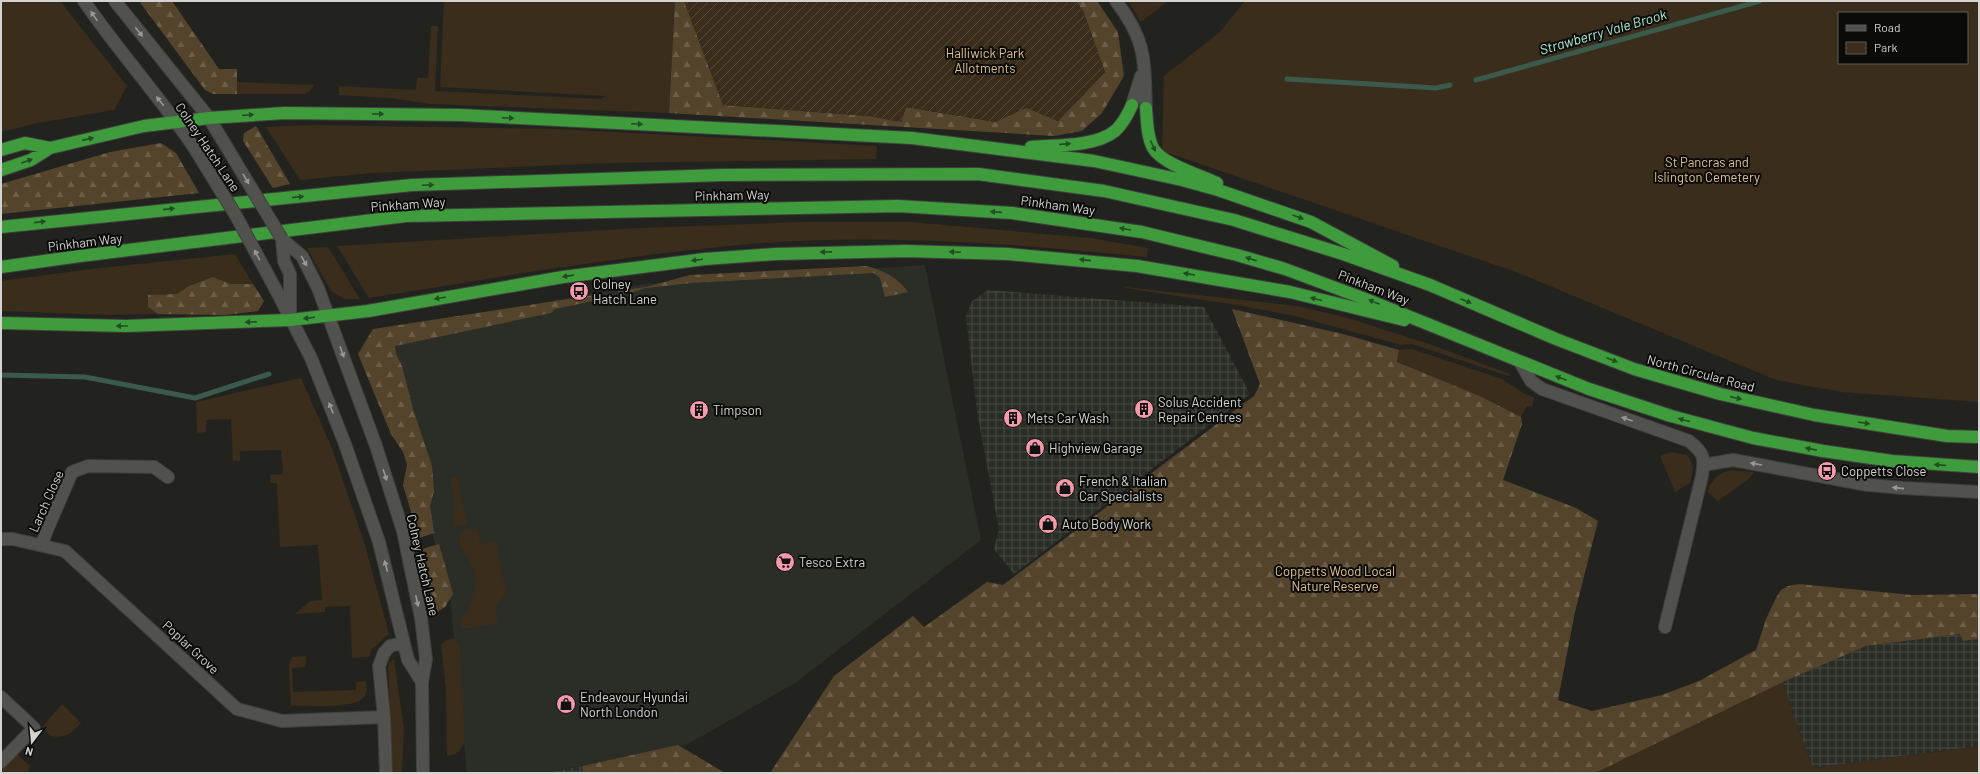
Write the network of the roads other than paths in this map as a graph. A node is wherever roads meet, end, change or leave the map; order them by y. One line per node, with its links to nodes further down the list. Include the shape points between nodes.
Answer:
1 (84, 1): 8 (main road, Colney Hatch Lane, one-way to 1)
2 (115, 1): 7 (main road, Colney Hatch Lane, one-way to 7)
3 (1116, 1): 4 (main road, via 1138,35)
4 (1144, 64): 5 (main road); 6 (main road)
5 (1132, 106): 10 (highway, one-way to 5, via 1096,141 1114,131 1125,120)
6 (1146, 108): 13 (highway, one-way to 13, via 1152,146 1161,156)
7 (209, 118): 8 (highway); 10 (highway, one-way to 10, via 284,113 461,115 912,138); 15 (main road, Colney Hatch Lane, one-way to 15, bridge)
8 (177, 122): 9 (highway, one-way to 8, via 144,126); 19 (main road, Colney Hatch Lane, one-way to 8, bridge, via 235,214)
9 (50, 148): 11 (highway, via 25,143); 12 (highway, one-way to 9, via 31,160)
10 (1012, 149): 13 (highway, via 1146,171)
11 (1, 150)
12 (1, 170)
13 (1262, 204): 17 (highway, one-way to 17, via 1311,222)
14 (1, 227): 17 (highway, Pinkham Way, one-way to 17, via 412,185 722,175 978,174 1104,191 1234,220 1343,254)
15 (282, 240): 18 (main road, Colney Hatch Lane, one-way to 18, via 302,256); 19 (main road, Colney Hatch Lane, via 284,261 290,274)
16 (1, 267): 21 (highway, Pinkham Way, one-way to 16, via 1300,274 1185,241 1076,221 1012,213 898,206 406,216)
17 (1430, 285): 23 (highway, North Circular Road, one-way to 23, via 1634,369 1720,394 1814,415 1947,436)
18 (328, 316): 19 (highway, one-way to 19); 21 (highway, one-way to 18, via 1290,292 1137,266 1008,254 954,252 775,254 705,259 599,272); 32 (main road, Colney Hatch Lane, one-way to 32, via 376,446 403,531 421,618 426,659)
19 (290, 320): 20 (highway, one-way to 20, via 126,326); 31 (main road, Colney Hatch Lane, one-way to 19, via 379,542 345,444 313,363)
20 (1, 325)
21 (1449, 332): 22 (highway)
22 (1520, 362): 24 (main road, one-way to 22, via 1700,450 1689,441 1542,389 1531,381); 25 (highway, one-way to 22, via 1892,461 1753,438 1670,416 1589,389)
23 (1979, 437)
24 (1704, 465): 27 (main road, one-way to 24, via 1868,484 1733,460); 30 (main road)
25 (1979, 467)
26 (168, 478): 29 (main road, Larch Close, via 154,467 88,466 72,472)
27 (1979, 492)
28 (1, 539): 29 (main road, Poplar Grove)
29 (42, 544): 34 (main road, Poplar Grove, via 65,550 237,709 282,721)
30 (1665, 627)
31 (403, 643): 32 (main road, Colney Hatch Lane, via 408,660); 34 (main road, via 390,646 379,666)
32 (422, 682): 37 (main road, Colney Hatch Lane)
33 (1, 697): 35 (main road, via 34,728)
34 (384, 717): 36 (main road)
35 (1, 762)
36 (386, 773)
37 (424, 773)

